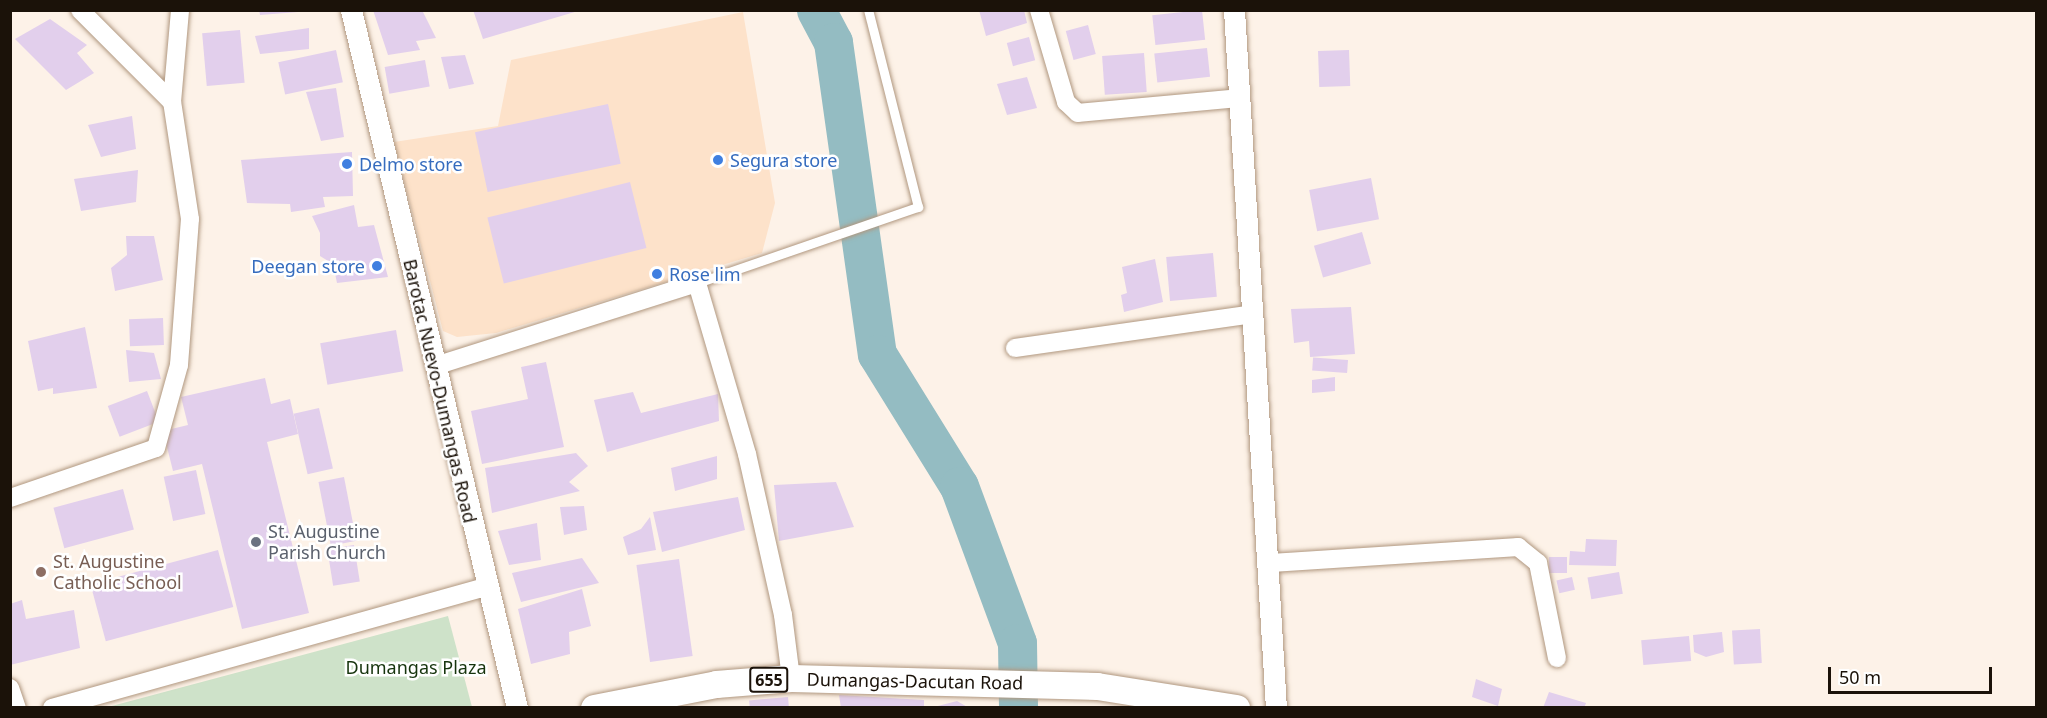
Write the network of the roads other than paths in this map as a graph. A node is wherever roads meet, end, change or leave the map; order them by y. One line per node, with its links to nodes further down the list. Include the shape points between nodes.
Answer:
1 (80, 10): 8 (street)
2 (180, 10): 8 (street)
3 (351, 10): 12 (street, Barotac Nuevo-Dumangas Road)
4 (868, 10): 9 (lane, via 918,207)
5 (1039, 10): 7 (street, via 1066,102 1078,113)
6 (1234, 10): 7 (street)
7 (1240, 98): 10 (street)
8 (172, 102): 13 (street, via 190,219 179,365 156,448)
9 (697, 283): 12 (street); 17 (street, via 747,454 783,615)
10 (1253, 314): 11 (street); 14 (street)
11 (1015, 348)
12 (435, 366): 15 (street, Barotac Nuevo-Dumangas Road)
13 (10, 498)
14 (1271, 563): 16 (street, via 1518,547 1538,562); 24 (street)
15 (485, 587): 20 (street); 21 (street, Barotac Nuevo-Dumangas Road)
16 (1557, 658)
17 (791, 678): 22 (main road, Dumangas-Dacutan Road / 655, via 716,684); 23 (main road, Dumangas-Dacutan Road / 655, via 946,679 1097,686)
18 (10, 687): 19 (street)
19 (17, 708)
20 (52, 708)
21 (517, 708)
22 (594, 708)
23 (1236, 708)
24 (1276, 708)

